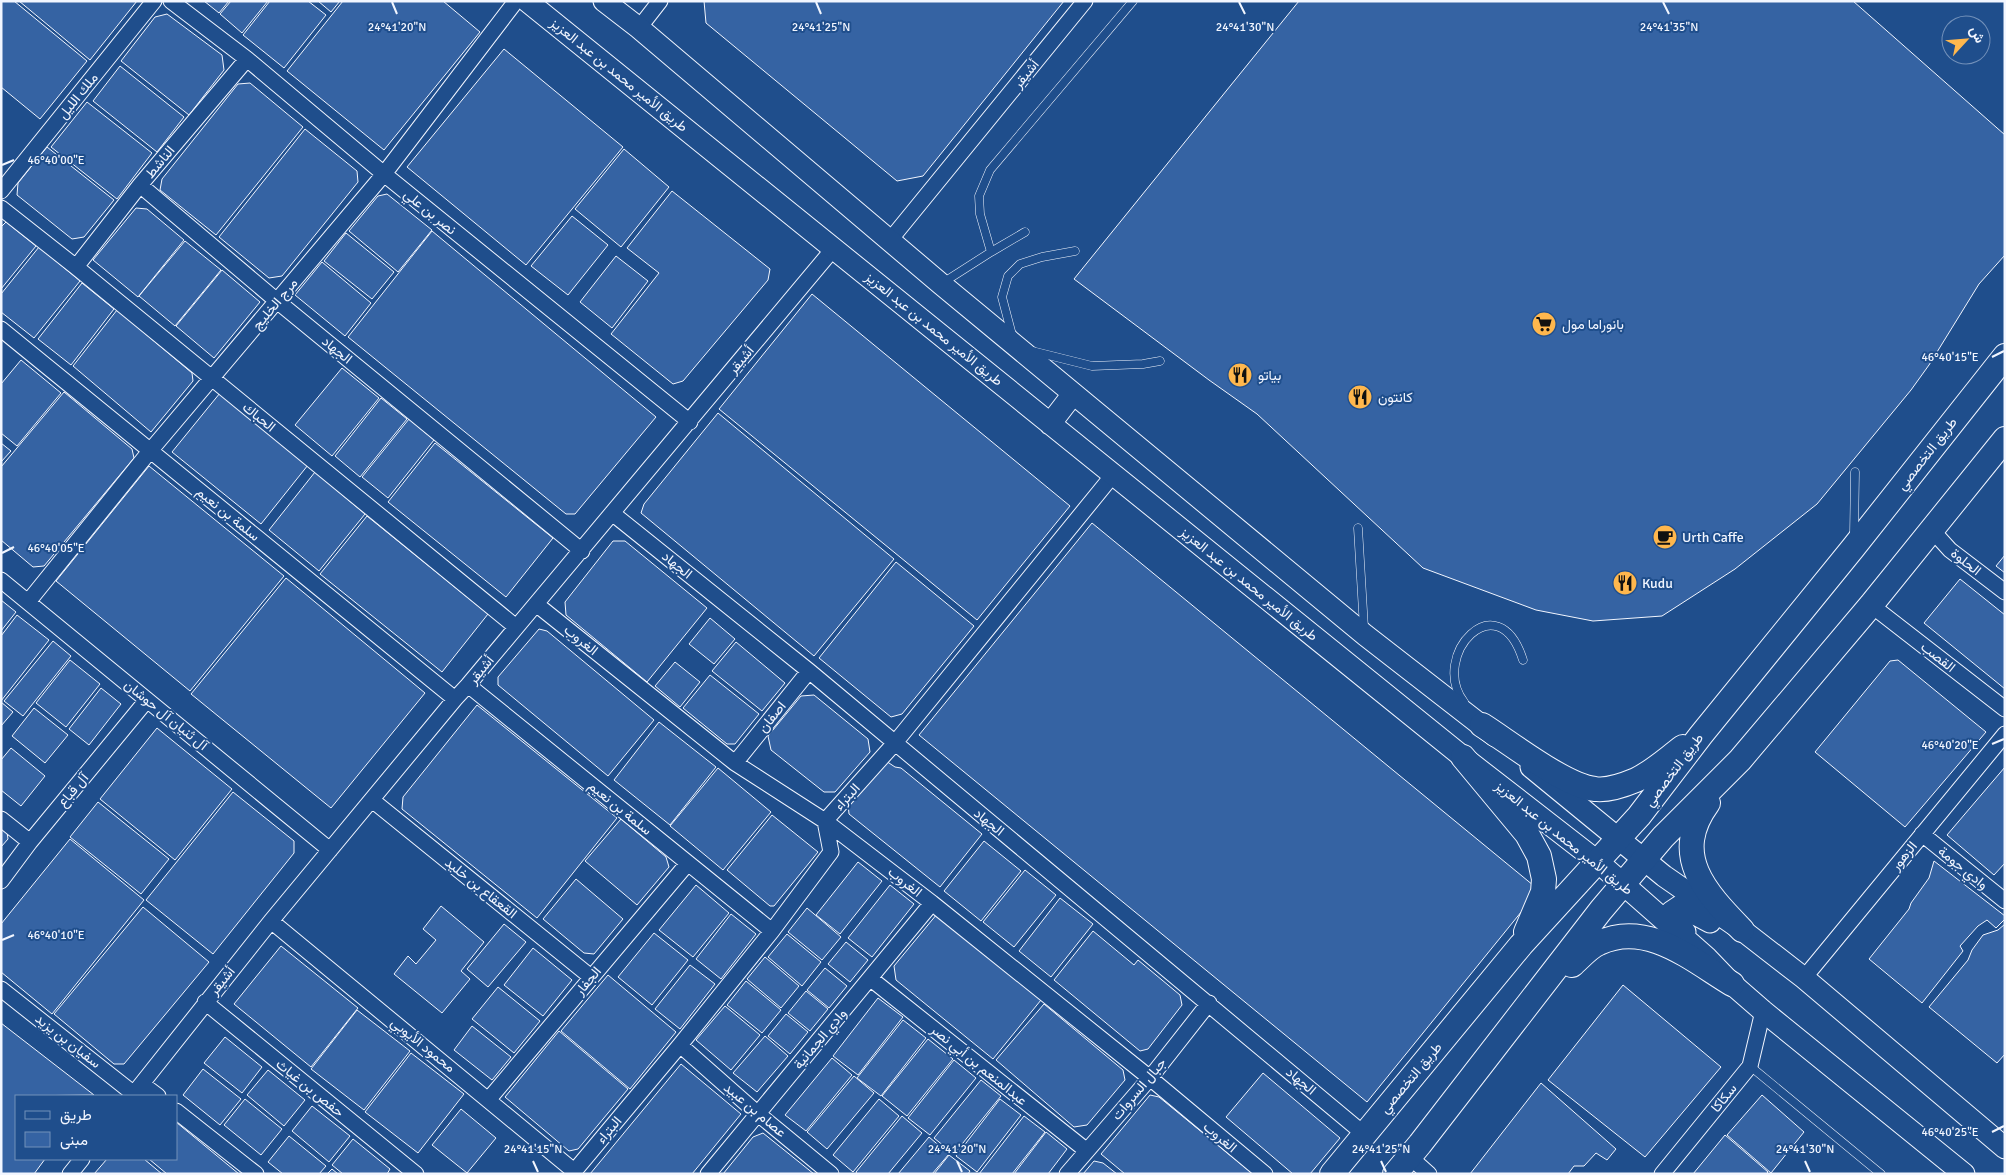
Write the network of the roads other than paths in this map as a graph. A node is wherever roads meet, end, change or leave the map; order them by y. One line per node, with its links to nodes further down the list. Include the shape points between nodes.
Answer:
1 (154, 1): 13 (street, ملك الليل)
2 (171, 1): 10 (street, نصر بن علي)
3 (516, 1): 11 (street, مرج الخليج)
4 (528, 1): 17 (main road, طريق الأمير محمد بن عبد العزيز)
5 (604, 1): 9 (main road)
6 (660, 1): 9 (street)
7 (1086, 1): 16 (street, أشيقر)
8 (1133, 1): 19 (lane, via 990,170 979,196 980,214)
9 (639, 28): 16 (main road)
10 (247, 59): 11 (street, نصر بن علي); 12 (street, الناشط)
11 (384, 174): 22 (street, مرج الخليج); 29 (street, نصر بن علي)
12 (140, 185): 20 (street, الناشط); 22 (street, الجهاد)
13 (1, 191)
14 (1, 208): 20 (street, الحباك)
15 (1024, 232): 19 (lane)
16 (890, 240): 21 (main road)
17 (834, 248): 29 (street, أشيقر); 30 (main road, طريق الأمير محمد بن عبد العزيز)
18 (1075, 251): 24 (lane, via 1020,264 1008,276 1002,297)
19 (991, 252): 21 (lane)
20 (76, 266): 27 (street, الحباك)
21 (940, 284): 24 (main road)
22 (277, 302): 27 (street, مرج الخليج); 39 (street, الجهاد)
23 (1, 329): 32 (street, سلمة بن نعيم)
24 (1015, 346): 26 (lane, via 1092,366); 28 (main road)
25 (2005, 356): 38 (main road, طريق التخصصي)
26 (1160, 361)
27 (211, 379): 32 (street, مرج الخليج); 45 (street, الحباك)
28 (1073, 394): 30 (main road); 46 (main road)
29 (690, 422): 35 (street, أشيقر)
30 (1050, 424): 34 (main road, طريق الأمير محمد بن عبد العزيز)
31 (2005, 440): 37 (main road)
32 (150, 451): 42 (street, مرج الخليج); 50 (street, سلمة بن نعيم)
33 (1855, 472): 38 (lane)
34 (1113, 475): 56 (street, البتراء); 57 (main road, طريق الأمير محمد بن عبد العزيز)
35 (612, 513): 39 (street, أشيقر); 48 (street, الجهاد)
36 (1358, 528): 46 (lane)
37 (1931, 529): 41 (street, الحلوة, via 1950,550); 44 (main road)
38 (1853, 548): 55 (main road, طريق التخصصي)
39 (582, 550): 43 (street, أشيقر)
40 (1, 580): 42 (street, آل ثنيان آل حوشان)
41 (2005, 592)
42 (28, 602): 51 (street, آل ثنيان آل حوشان)
43 (536, 604): 45 (street, أشيقر); 59 (street, الغروب)
44 (1871, 605): 52 (street, القصب); 58 (main road)
45 (516, 627): 49 (street, أشيقر)
46 (1365, 635): 53 (main road)
47 (1523, 660): 53 (lane, via 1508,631 1490,626 1478,628 1460,645 1456,667 1457,692)
48 (809, 671): 56 (street, الجهاد); 59 (street, اصفان)
49 (468, 685): 50 (street, أشيقر); 71 (street, سلمة بن نعيم)
50 (455, 699): 61 (street, أشيقر)
51 (148, 700): 67 (street, آل قباع); 68 (street, آل ثنيان آل حوشان)
52 (2005, 709)
53 (1482, 725): 55 (main road, via 1551,770 1596,789 1636,780); 66 (main road)
54 (2005, 734): 65 (street, الزهور)
55 (1701, 735): 60 (main road, طريق التخصصي)
56 (894, 744): 64 (street, البتراء); 88 (street, الجهاد)
57 (1463, 757): 70 (main road, طريق الأمير محمد بن عبد العزيز); 79 (main road, via 1527,834 1543,869 1542,892)
58 (1740, 760): 62 (main road); 77 (main road, via 1695,823 1692,860 1711,898)
59 (735, 763): 64 (street, الغروب)
60 (1663, 786): 62 (main road, via 1640,836 1641,844 1648,845); 66 (main road, طريق التخصصي)
61 (372, 800): 68 (street, أشيقر); 81 (street, القعقاع بن خليد)
62 (1684, 816): 69 (main road)
63 (1, 819): 67 (street)
64 (825, 821): 75 (street, الغروب); 78 (street, البتراء, via 831,852)
65 (1922, 834): 74 (street, وادي جومة); 82 (street, الزهور)
66 (1617, 838): 69 (main road); 70 (main road, طريق التخصصي)
67 (30, 842): 72 (street, آل قباع)
68 (330, 850): 76 (street, أشيقر)
69 (1644, 858): 73 (main road); 77 (main road, via 1664,876)
70 (1597, 861): 73 (main road, طريق الأمير محمد بن عبد العزيز); 79 (main road, طريق التخصصي)
71 (688, 863): 78 (street, سلمة بن نعيم); 81 (street, الجفار)
72 (1, 881)
73 (1624, 884): 80 (main road, طريق الأمير محمد بن عبد العزيز); 86 (main road)
74 (2005, 901)
75 (932, 903): 83 (street, وادي الجمانية); 92 (street, الغروب)
76 (271, 921): 87 (street, أشيقر); 95 (street, محمود الأيوبي)
77 (1742, 930): 80 (main road, via 1720,927 1680,906 1672,912 1674,921); 82 (main road)
78 (772, 931): 90 (street, البتراء)
79 (1521, 945): 98 (main road, طريق التخصصي)
80 (1707, 958): 84 (main road, طريق الأمير محمد بن عبد العزيز)
81 (591, 977): 95 (street, الجفار)
82 (1804, 978): 99 (main road)
83 (871, 979): 97 (street, وادي الجمانية); 100 (street, عبدالمنعم بن أبي نصر)
84 (1732, 984): 86 (main road, via 1652,938 1619,936 1598,943); 89 (main road, طريق الأمير محمد بن عبد العزيز)
85 (1, 989): 93 (street, سفيان بن يزيد)
86 (1533, 998): 102 (main road)
87 (205, 1002): 93 (street, أشيقر); 103 (street, حفص بن غياث)
88 (1210, 1004): 92 (street, جبال السروات); 98 (street, الجهاد)
89 (1763, 1011): 91 (street, سكاكا); 115 (main road, طريق الأمير محمد بن عبد العزيز)
90 (680, 1045): 97 (street, عصام بن عبيد); 104 (street, البتراء)
91 (1750, 1066): 113 (street, سكاكا); 114 (lane)
92 (1150, 1078): 100 (street, جبال السروات); 110 (street, الغروب)
93 (136, 1091): 94 (street, سفيان بن يزيد)
94 (154, 1095)
95 (488, 1099): 104 (street, محمود الأيوبي)
96 (178, 1113): 106 (street)
97 (757, 1113): 107 (street, وادي الجمانية); 108 (street, عصام بن عبيد)
98 (1364, 1134): 111 (main road, طريق التخصصي)
99 (2005, 1148)
100 (1086, 1151): 109 (street, جبال السروات)
101 (81, 1160): 105 (street)
102 (1403, 1165): 112 (street)
103 (406, 1170)
104 (573, 1172)
105 (70, 1174)
106 (256, 1174)
107 (708, 1174)
108 (832, 1174)
109 (1067, 1174)
110 (1264, 1174)
111 (1332, 1174)
112 (1429, 1174)
113 (1662, 1174)
114 (1881, 1174)
115 (1964, 1174)

